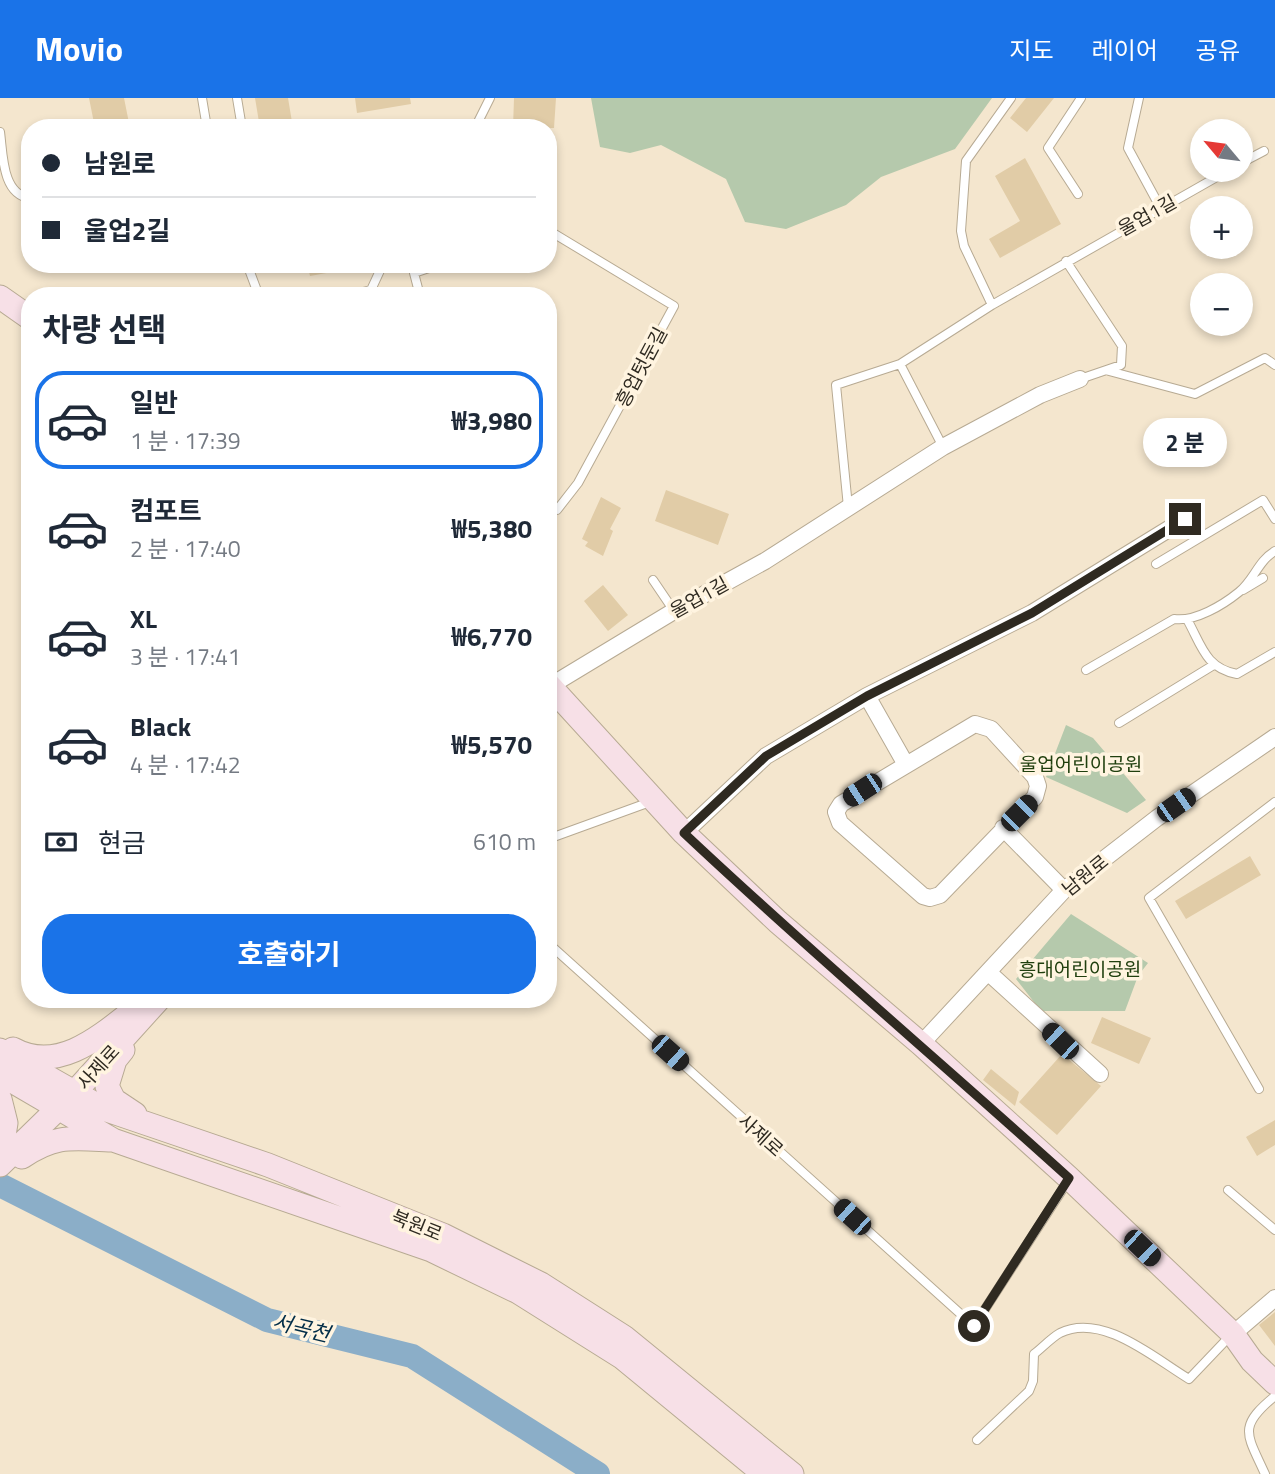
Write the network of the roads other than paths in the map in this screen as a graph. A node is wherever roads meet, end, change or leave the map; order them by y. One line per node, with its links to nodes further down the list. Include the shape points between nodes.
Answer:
1 (202, 98): 7 (lane)
2 (237, 98): 8 (lane)
3 (490, 98): 9 (lane)
4 (1012, 98): 20 (lane, via 967,161 961,231)
5 (1081, 98): 15 (lane, via 1048,148)
6 (1139, 98): 16 (lane, via 1128,148)
7 (206, 119)
8 (240, 119)
9 (479, 119)
10 (0, 132): 14 (lane, via 9,182)
11 (1264, 151): 12 (lane)
12 (1253, 157)
13 (1207, 182): 16 (lane, 울업1길)
14 (21, 194)
15 (1078, 194)
16 (1160, 207): 18 (lane, 울업1길)
17 (557, 235): 28 (lane, 흥업텃둔길, via 674,306 578,483)
18 (1066, 261): 20 (lane, 울업1길); 24 (lane, via 1122,346 1121,365)
19 (0, 297): 21 (street)
20 (992, 305): 22 (lane, 울업1길)
21 (21, 312)
22 (900, 364): 26 (lane); 27 (lane, 울업1길, via 836,386)
23 (1275, 365): 24 (lane, via 1265,358 1195,394)
24 (1109, 371): 25 (lane, 울업1길)
25 (1080, 379): 26 (street, 울업1길)
26 (943, 447): 27 (street, 울업1길)
27 (848, 507): 36 (street, 울업1길, via 765,561)
28 (557, 510)
29 (1185, 519): 43 (street, via 1032,613)
30 (1275, 519): 32 (lane, via 1263,500)
31 (1275, 551): 35 (lane, via 1263,558)
32 (1156, 565)
33 (1263, 578): 35 (lane)
34 (653, 580): 36 (lane)
35 (1241, 591): 37 (lane)
36 (674, 611): 41 (street, 울업1길)
37 (1188, 621): 39 (lane); 40 (lane, via 1174,619)
38 (1275, 652): 39 (lane, via 1237,674)
39 (1212, 666): 44 (lane)
40 (1086, 670)
41 (557, 681)
42 (557, 696): 47 (street)
43 (867, 696): 46 (street); 50 (street, via 766,756)
44 (1119, 723)
45 (1275, 737): 52 (street, 남원로, via 1157,818)
46 (905, 763): 49 (street, via 975,724 991,729 1038,786 1035,797); 49 (street, via 841,804 836,812 840,823 923,896 940,895)
47 (654, 800): 50 (street); 51 (lane)
48 (1275, 802): 63 (lane, via 1149,898)
49 (1003, 828): 52 (street)
50 (684, 833): 59 (street, via 778,922)
51 (557, 836)
52 (1064, 890): 54 (street, 남원로)
53 (557, 951): 71 (lane, 사제로, via 974,1326)
54 (989, 973): 59 (street, 남원로); 62 (street)
55 (136, 1008): 58 (street, via 88,1044 60,1057 24,1056)
56 (153, 1008): 64 (street, 사제로)
57 (154, 1008): 69 (street, via 115,1060 107,1086 114,1100 126,1109)
58 (0, 1042)
59 (921, 1044): 71 (street)
60 (0, 1050): 64 (street, 북원로)
61 (0, 1074): 66 (street, 북원로)
62 (1100, 1074)
63 (1259, 1089)
64 (74, 1093): 66 (street, 사제로); 69 (street, 북원로, via 104,1109)
65 (2, 1107): 70 (street, via 5,1140)
66 (57, 1108): 67 (street, 사제로); 68 (street, 북원로)
67 (43, 1136): 68 (street); 70 (street, 사제로)
68 (113, 1140): 80 (street, 북원로, via 431,1250 518,1292 623,1358)
69 (196, 1140): 81 (street, 북원로, via 443,1235 541,1284 624,1337)
70 (0, 1164)
71 (1069, 1178): 75 (street)
72 (1228, 1189): 73 (lane)
73 (1275, 1230)
74 (1275, 1298): 75 (street)
75 (1233, 1334): 76 (street, via 1261,1349); 77 (street); 79 (lane, via 1189,1378 1107,1331 1085,1327 1060,1333 1034,1354 1030,1391)
76 (1275, 1363)
77 (1275, 1383)
78 (1275, 1396): 82 (lane, via 1250,1420 1248,1434)
79 (977, 1440)
80 (764, 1474)
81 (792, 1474)
82 (1265, 1474)

